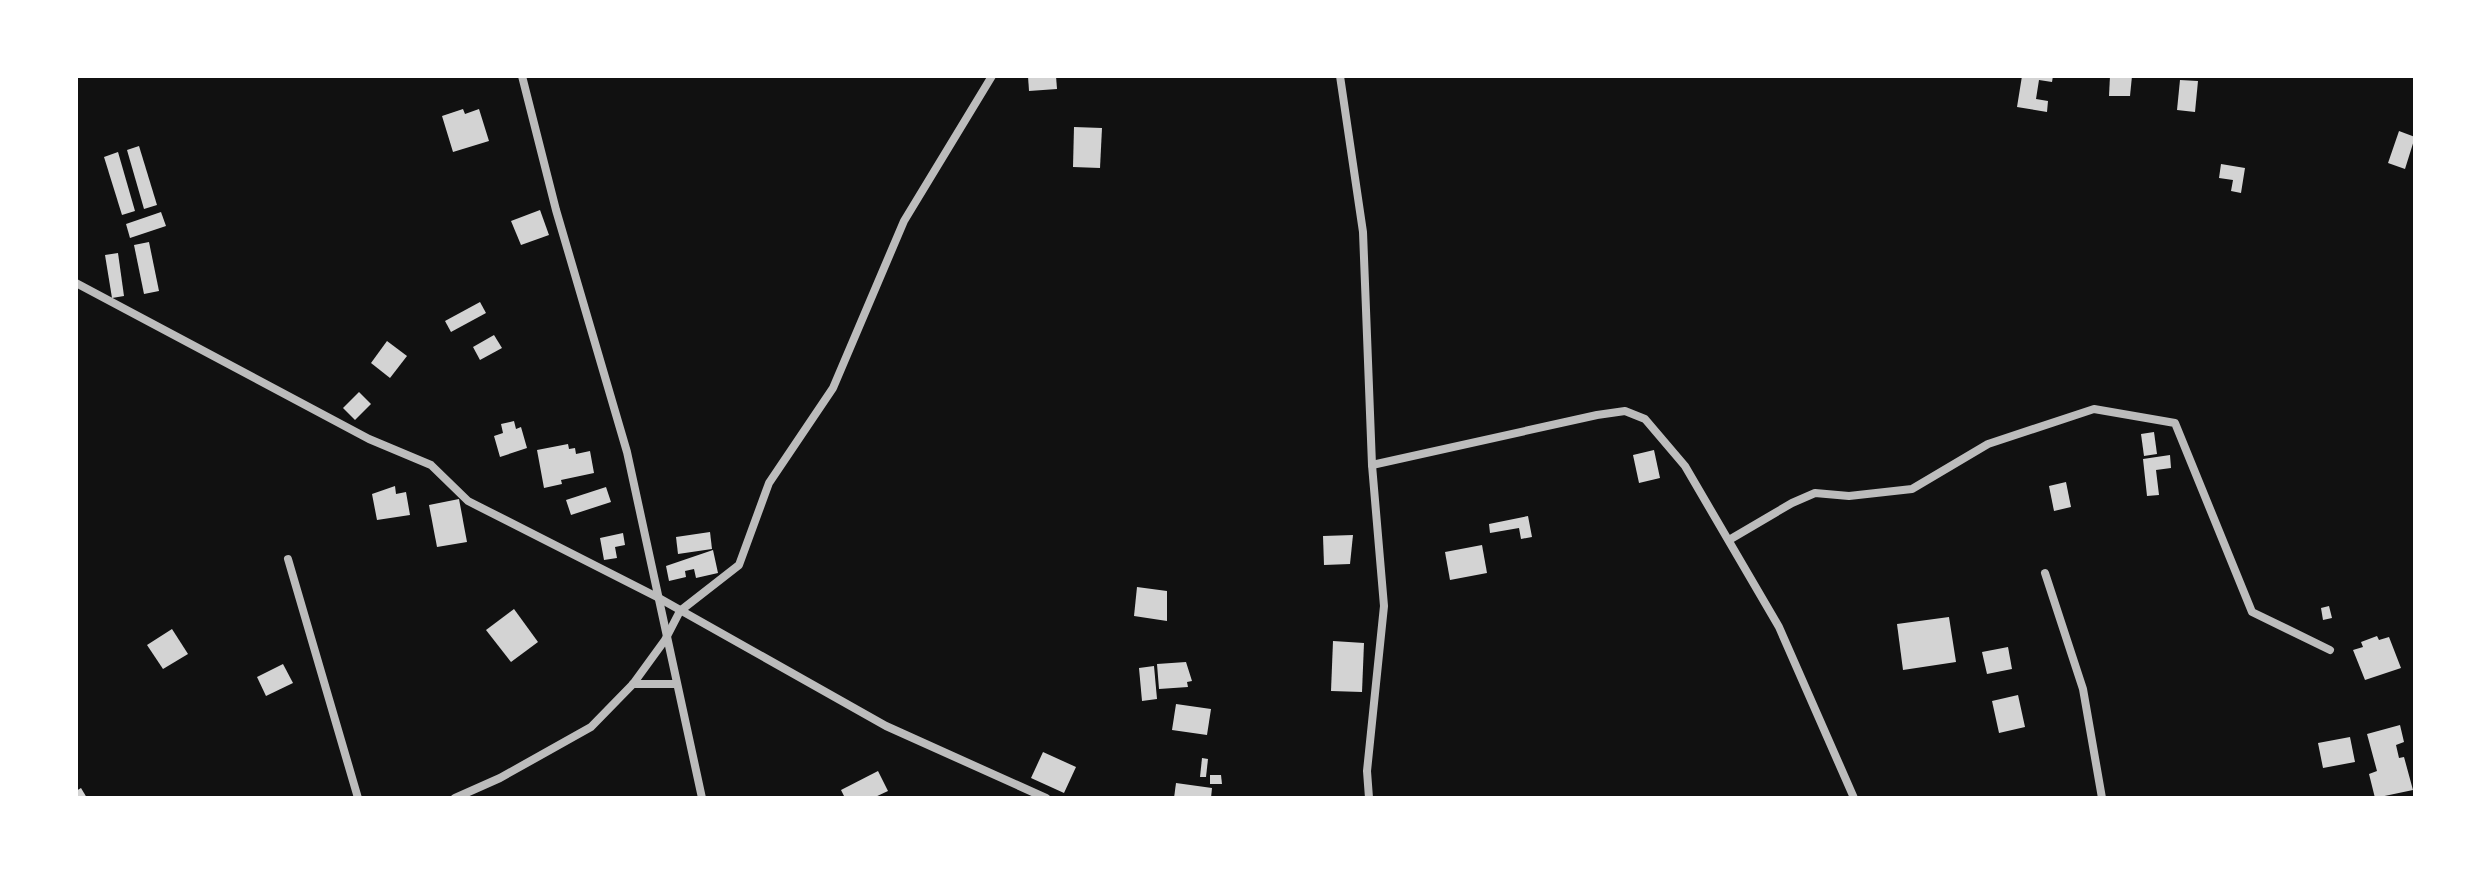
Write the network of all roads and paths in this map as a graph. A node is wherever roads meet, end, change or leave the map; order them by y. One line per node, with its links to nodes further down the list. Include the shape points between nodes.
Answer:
1 (522, 76): 9 (street, via 627,452)
2 (992, 76): 10 (street, via 904,221 833,388 769,483 739,565)
3 (1340, 76): 5 (street, via 1363,232)
4 (76, 283): 9 (street, via 369,439 431,465 468,501)
5 (1372, 465): 6 (street, via 1625,411 1645,419 1685,466); 19 (street, via 1384,606 1367,771)
6 (1729, 540): 12 (street, via 1815,493 1849,496 1912,489 1988,444 2094,409 2175,423 2252,612); 20 (street, via 1779,627)
7 (288, 559): 15 (street)
8 (2045, 573): 21 (street, via 2083,689)
9 (657, 597): 10 (street); 11 (street)
10 (680, 611): 11 (street); 18 (street, via 886,726)
11 (665, 640): 13 (street); 14 (street)
12 (2330, 650)
13 (633, 684): 14 (street); 16 (street, via 591,727)
14 (676, 684): 17 (street)
15 (358, 798)
16 (455, 798)
17 (702, 798)
18 (1046, 798)
19 (1369, 798)
20 (1854, 798)
21 (2102, 798)

